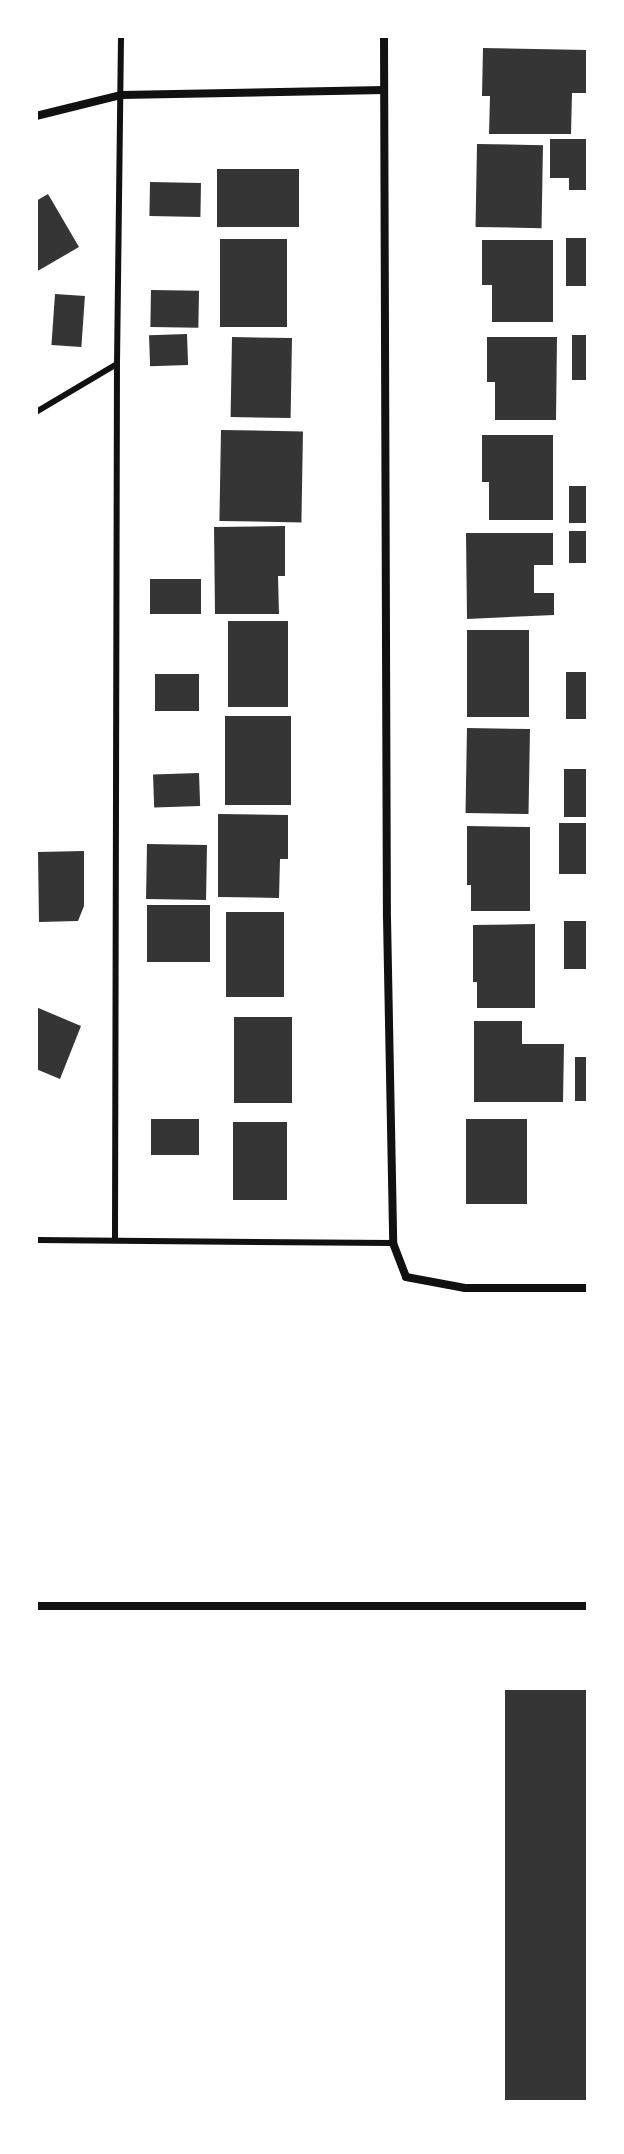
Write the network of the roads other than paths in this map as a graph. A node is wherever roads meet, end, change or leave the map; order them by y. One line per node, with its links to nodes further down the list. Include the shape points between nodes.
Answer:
1 (121, 36): 4 (lane)
2 (384, 36): 3 (street)
3 (384, 90): 4 (street); 10 (street)
4 (121, 95): 5 (street); 6 (lane)
5 (36, 116)
6 (117, 364): 7 (lane); 8 (lane)
7 (36, 412)
8 (115, 1239): 9 (lane); 10 (lane)
9 (36, 1240)
10 (393, 1243): 11 (street, via 406,1277 465,1288)
11 (588, 1288)
12 (36, 1606): 13 (street)
13 (588, 1606)

